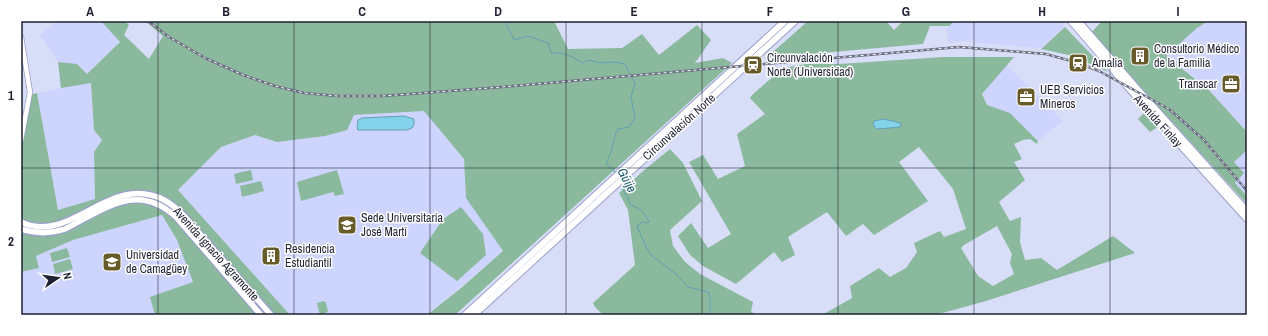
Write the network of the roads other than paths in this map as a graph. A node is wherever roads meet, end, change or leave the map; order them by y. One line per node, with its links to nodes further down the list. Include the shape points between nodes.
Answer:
1 (786, 21): 7 (highway, Circunvalación Norte)
2 (795, 21): 7 (highway, Circunvalación Norte)
3 (1071, 21): 10 (highway, Avenida Finlay)
4 (1078, 21): 9 (highway, Avenida Finlay)
5 (21, 37): 6 (street, via 30,92)
6 (21, 140)
7 (622, 175): 8 (highway, Circunvalación Norte)
8 (614, 183): 15 (highway, Circunvalación Norte); 16 (highway, Circunvalación Norte)
9 (1247, 211)
10 (1247, 219)
11 (21, 222): 14 (main road, Avenida Ignacio Agramonte, via 43,227 65,223 108,200 124,195 144,193 163,199 182,213)
12 (21, 229): 13 (main road, Avenida Ignacio Agramonte, via 38,234 59,231 117,203 134,199 154,202 176,217)
13 (261, 315)
14 (271, 315)
15 (465, 315)
16 (474, 315)

